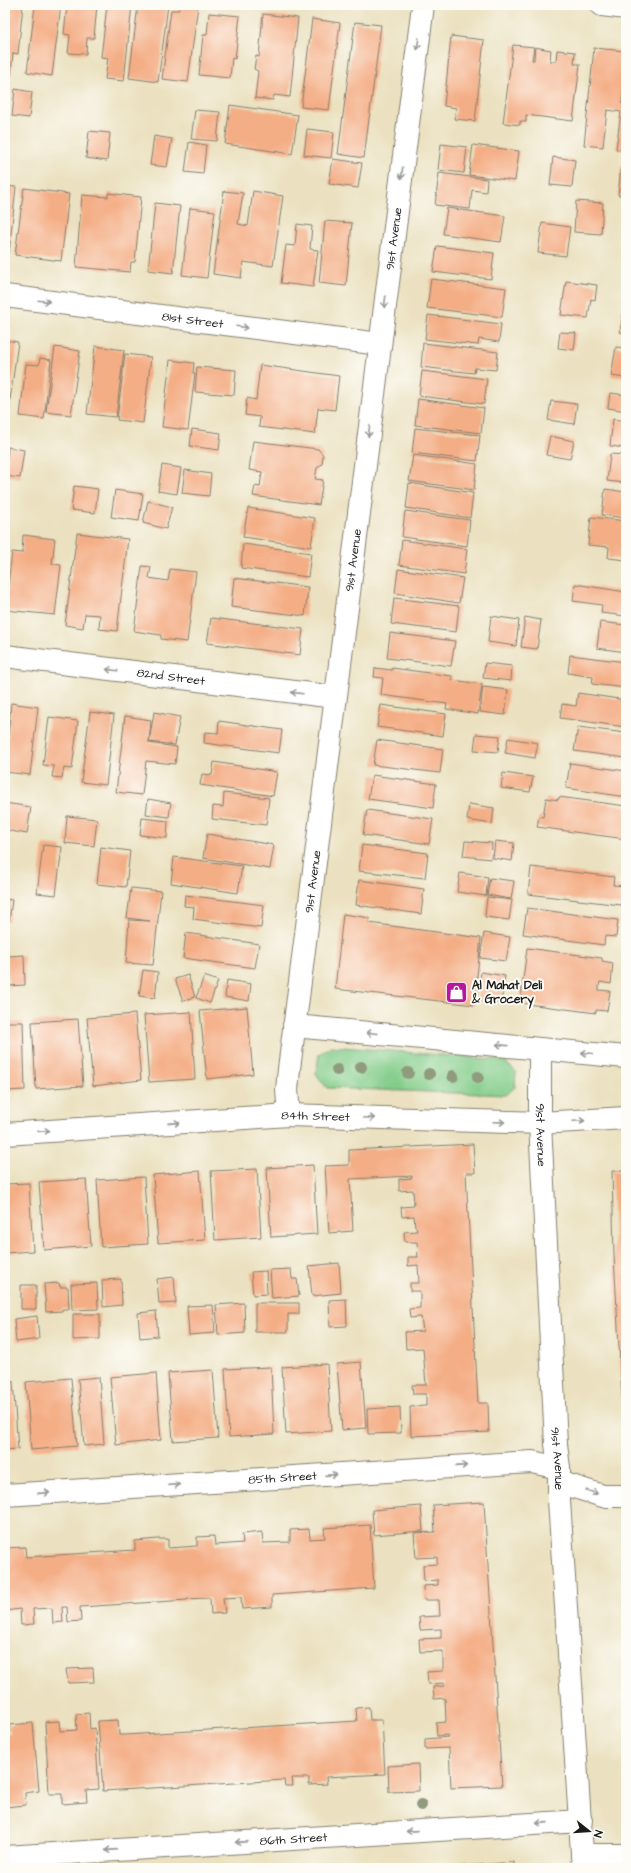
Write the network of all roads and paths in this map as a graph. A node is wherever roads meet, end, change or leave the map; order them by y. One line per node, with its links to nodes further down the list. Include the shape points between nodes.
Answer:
1 (423, 5): 5 (street, 91st Avenue, one-way to 5)
2 (602, 5): 3 (street)
3 (626, 8)
4 (5, 296): 5 (street, 81st Street, one-way to 5)
5 (380, 344): 7 (street, 91st Avenue, one-way to 7)
6 (5, 656): 7 (street, 82nd Street, one-way to 6)
7 (336, 697): 8 (street, 91st Avenue)
8 (294, 1026): 9 (street, one-way to 8); 11 (street, 91st Avenue, via 286,1090)
9 (540, 1049): 10 (street, one-way to 9); 13 (street, 91st Avenue)
10 (626, 1057)
11 (288, 1115): 13 (street, 84th Street, one-way to 13); 14 (street, 84th Street, one-way to 11)
12 (626, 1118): 13 (street, 84th Street, one-way to 12)
13 (540, 1123): 15 (street, 91st Avenue)
14 (5, 1134)
15 (559, 1475): 16 (street, 85th Street, one-way to 15, via 532,1462); 17 (street, 85th Street, one-way to 17, via 603,1496); 18 (street, 91st Avenue)
16 (5, 1495)
17 (626, 1496)
18 (581, 1821): 20 (street, 86th Street, one-way to 20); 21 (street, 91st Avenue)
19 (626, 1855): 21 (street)
20 (5, 1856)
21 (583, 1861)

